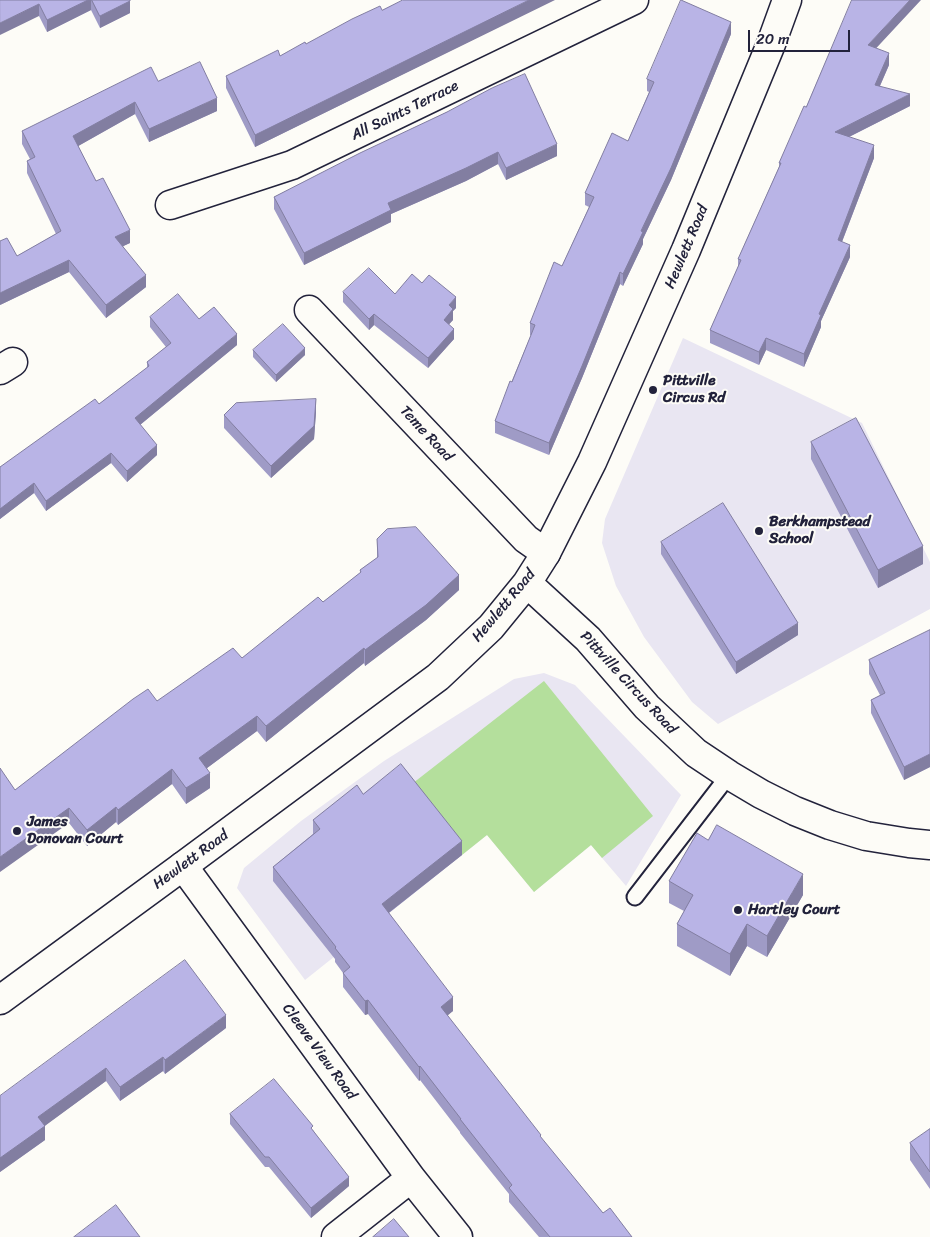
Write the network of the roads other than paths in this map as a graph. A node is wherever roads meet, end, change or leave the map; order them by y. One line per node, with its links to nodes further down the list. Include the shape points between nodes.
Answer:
1 (634, 0): 3 (street, All Saints Terrace, via 292,165)
2 (787, 0): 5 (street, Hewlett Road, via 686,250 592,462)
3 (170, 205)
4 (309, 310): 5 (street, Teme Road, via 526,539)
5 (546, 552): 6 (street, Hewlett Road)
6 (527, 583): 7 (street, Pittville Circus Road, via 588,639 647,707 696,753); 9 (street, Hewlett Road, via 491,627 438,677)
7 (729, 775): 8 (street, Pittville Circus Road, via 795,811 830,825 866,836); 10 (lane)
8 (930, 845)
9 (183, 866): 11 (street, Hewlett Road); 12 (street, Cleeve View Road)
10 (635, 897)
11 (0, 1000)
12 (411, 1178): 13 (street); 14 (street, Cleeve View Road)
13 (336, 1237)
14 (458, 1237)

